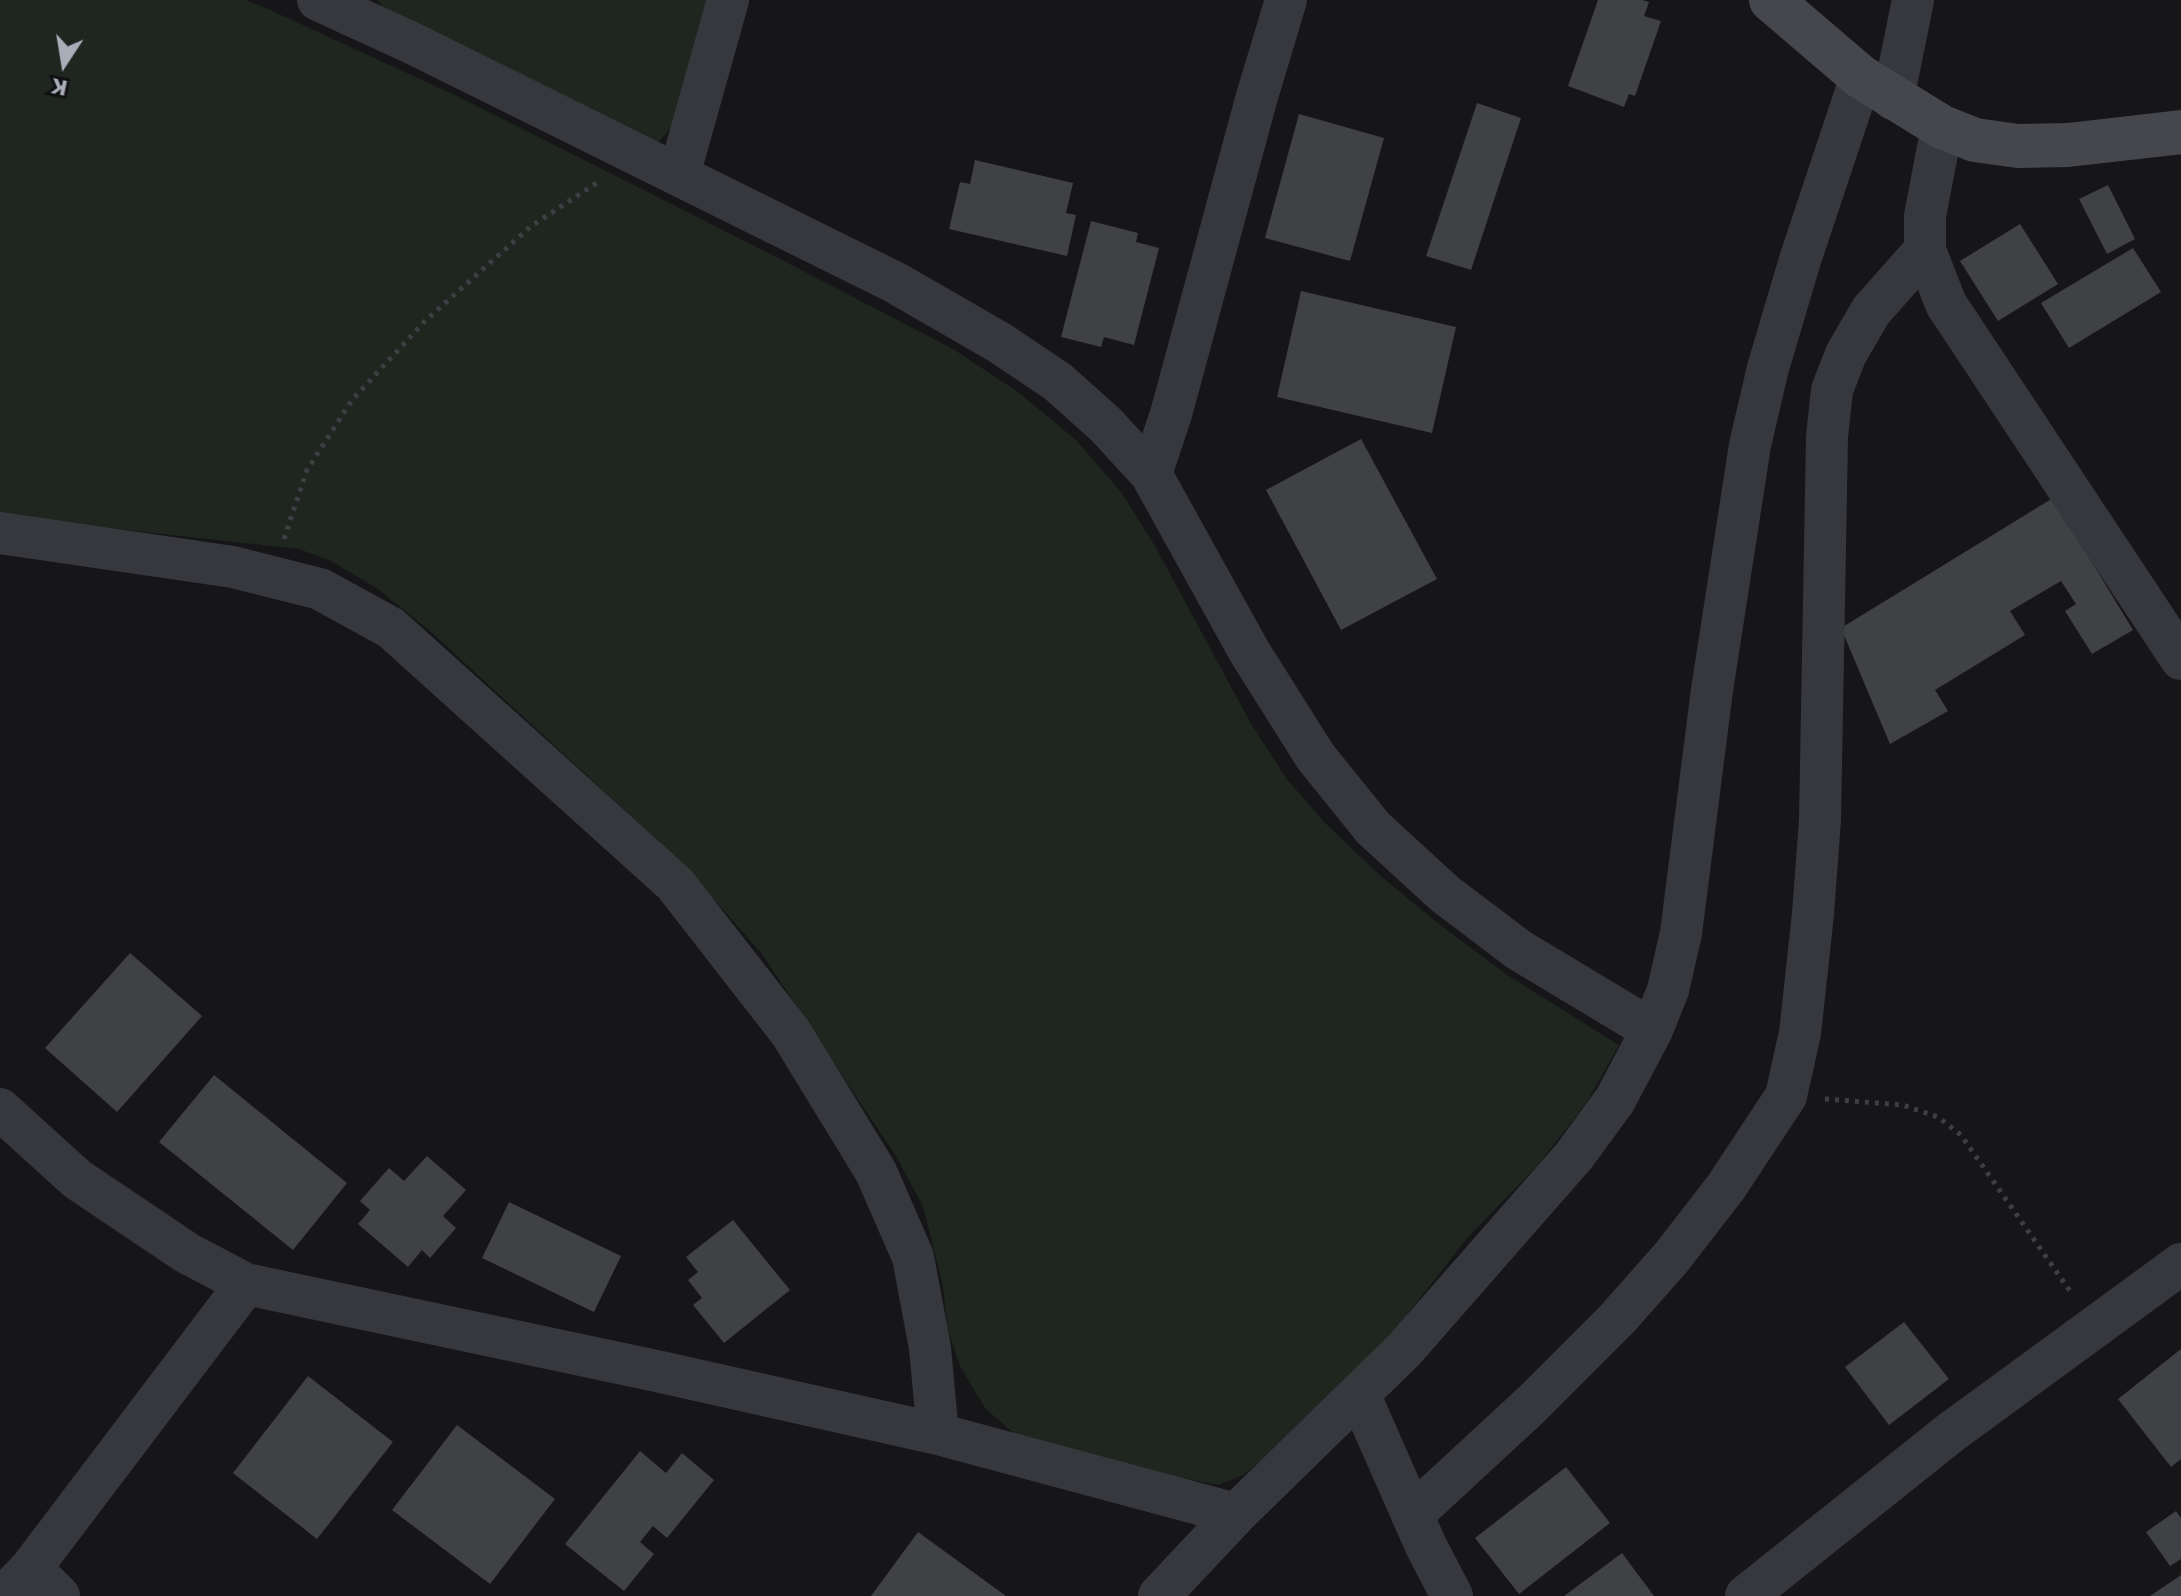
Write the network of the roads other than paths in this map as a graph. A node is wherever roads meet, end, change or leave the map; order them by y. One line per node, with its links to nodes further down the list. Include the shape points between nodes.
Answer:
1 (728, 0): 9 (street)
2 (1286, 0): 11 (street)
3 (1771, 0): 6 (street)
4 (1913, 0): 6 (street)
5 (343, 5): 9 (street)
6 (1877, 88): 7 (street); 14 (street, via 1800,260 1768,368 1750,445 1712,690 1681,933)
7 (1942, 127): 8 (street, via 1975,140 2018,146); 10 (street, via 1925,216)
8 (2181, 132)
9 (679, 175): 11 (street, via 896,283 1000,343 1058,382)
10 (1925, 250): 13 (street, via 1946,304); 21 (street, via 1871,311 1832,390 1820,820 1800,1033 1786,1096 1726,1187 1626,1309)
11 (1151, 474): 14 (street, via 1249,651 1315,756 1373,828 1445,894 1519,950)
12 (0, 533): 19 (street, via 233,567 320,589 391,628 675,884 791,1033 876,1172 913,1257 930,1348)
13 (2181, 659)
14 (1652, 1030): 18 (street, via 1615,1100 1574,1156)
15 (0, 1109): 17 (street, via 77,1179 187,1253)
16 (2181, 1264): 25 (street, via 1950,1433)
17 (246, 1284): 19 (street); 22 (street)
18 (1359, 1394): 20 (street); 21 (street)
19 (938, 1434): 20 (street)
20 (1236, 1514): 23 (street)
21 (1412, 1515): 24 (street)
22 (31, 1587)
23 (1159, 1596)
24 (1452, 1596)
25 (1746, 1596)

